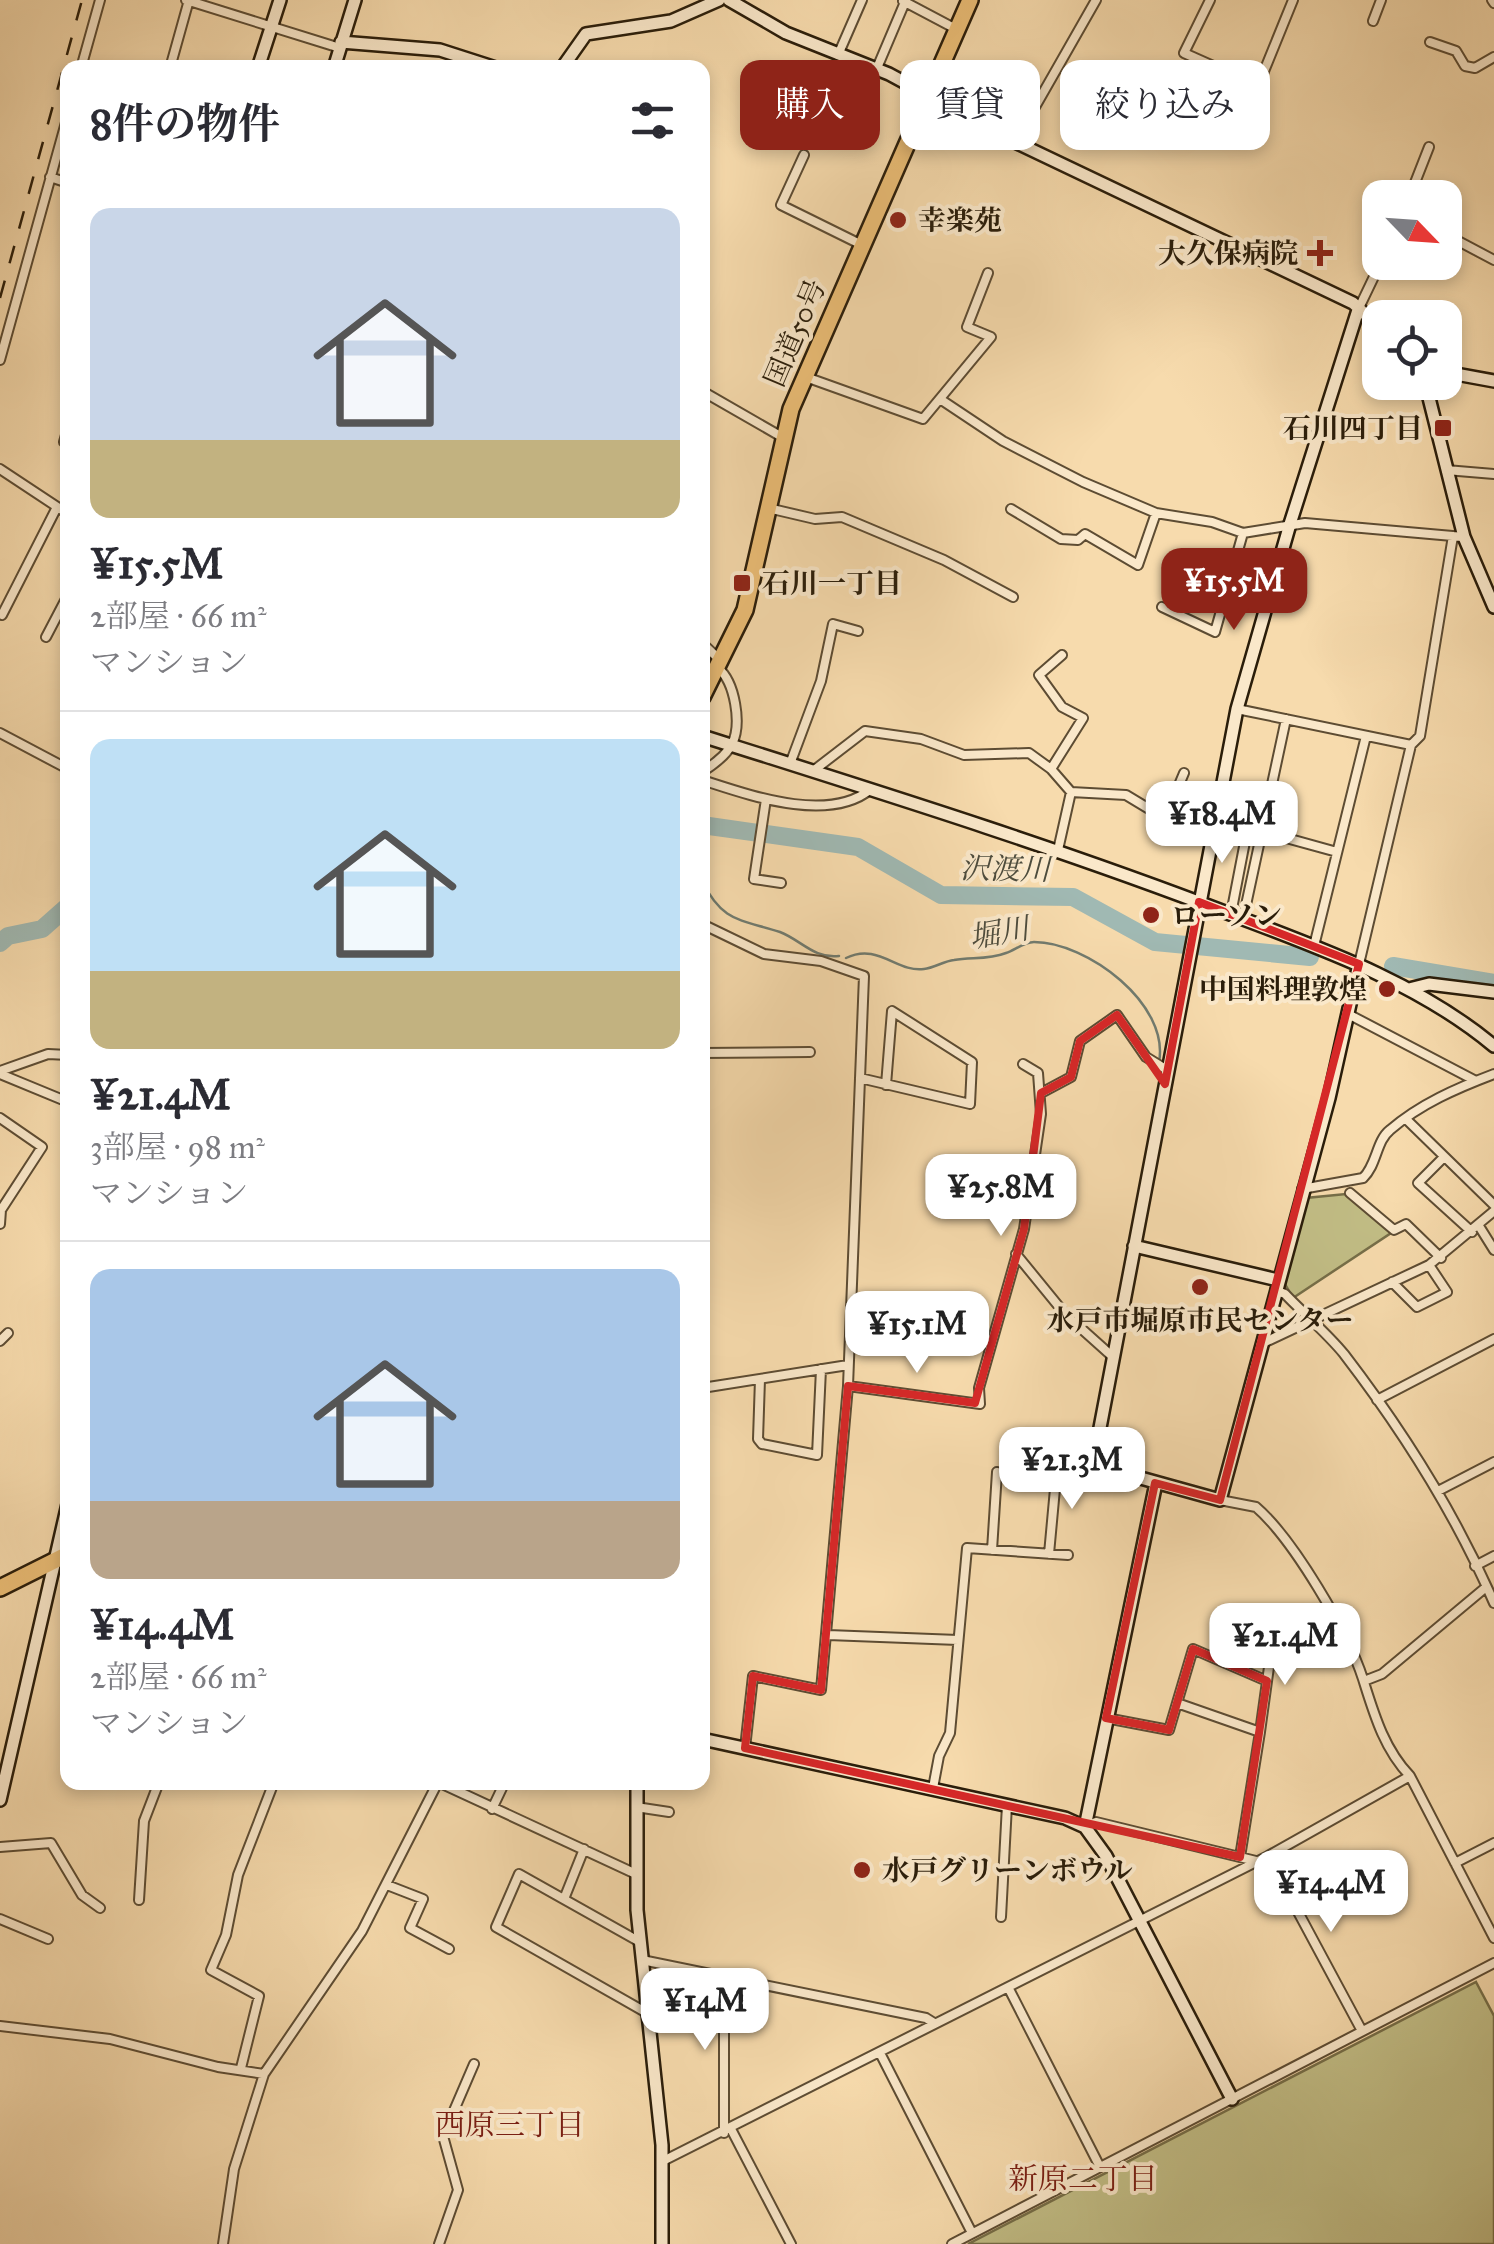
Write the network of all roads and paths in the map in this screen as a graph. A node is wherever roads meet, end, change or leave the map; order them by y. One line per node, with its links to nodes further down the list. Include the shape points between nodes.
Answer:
1 (100, 0): 21 (street)
2 (188, 0): 15 (street); 22 (street)
3 (280, 0): 15 (street)
4 (354, 0): 18 (street)
5 (718, 0): 26 (street, via 671,21 586,34)
6 (729, 0): 19 (street)
7 (862, 0): 19 (street)
8 (970, 0): 16 (highway, 国道50号)
9 (1096, 0): 30 (street)
10 (1210, 0): 11 (street, via 1184,52 1258,86)
11 (1293, 0)
12 (1381, 0): 14 (street)
13 (903, 1): 16 (street); 29 (street)
14 (1374, 21)
15 (271, 27): 18 (street); 23 (street)
16 (956, 29): 28 (highway, 国道50号)
17 (1430, 42): 20 (street, via 1456,50 1465,66)
18 (340, 45): 24 (street); 25 (street, via 440,50)
19 (838, 55): 27 (street)
20 (1494, 57)
21 (83, 60)
22 (172, 60)
23 (261, 60)
24 (336, 60)
25 (471, 60)
26 (568, 60)
27 (853, 60)
28 (942, 60)
29 (880, 63)
30 (1040, 98)
31 (60, 143): 36 (street)
32 (1429, 147): 38 (street)
33 (901, 150): 40 (highway, 国道50号)
34 (1032, 150): 44 (street)
35 (804, 155): 40 (street, via 781,205)
36 (50, 177): 37 (street); 46 (street)
37 (60, 180)
38 (1415, 180)
39 (1462, 243): 41 (street)
40 (860, 244): 48 (highway, 国道50号)
41 (1494, 260)
42 (988, 274): 51 (street, via 967,327 991,338)
43 (1372, 280): 44 (street)
44 (1358, 310): 45 (street); 62 (street)
45 (1362, 313)
46 (0, 360)
47 (1462, 375): 49 (street)
48 (803, 376): 51 (street, via 916,418 926,417); 53 (highway, 国道50号)
49 (1494, 382)
50 (710, 396): 53 (street)
51 (940, 399): 61 (street, via 1035,458)
52 (1429, 400): 55 (street)
53 (782, 437): 58 (highway, 国道50号)
54 (0, 469): 57 (street)
55 (1446, 470): 56 (street); 64 (street)
56 (1494, 474)
57 (57, 507): 59 (street); 69 (street)
58 (768, 508): 65 (street, via 815,520 842,517); 74 (highway, 国道50号, via 749,597)
59 (60, 509)
60 (1012, 509): 61 (street, via 1061,539 1085,534 1138,565)
61 (1156, 513): 63 (street)
62 (1290, 524): 63 (street); 64 (street); 76 (street)
63 (1242, 533): 66 (street, via 1215,632)
64 (1458, 536): 67 (street); 81 (street, via 1420,736)
65 (1013, 597)
66 (1162, 606)
67 (1494, 606)
68 (60, 610): 71 (street)
69 (2, 615)
70 (858, 631): 83 (street, via 833,624 821,682)
71 (46, 637)
72 (710, 652): 74 (street)
73 (1062, 655): 86 (street, via 1039,675 1062,706 1083,718)
74 (720, 664): 75 (highway, 国道50号); 82 (street, via 736,709)
75 (710, 682)
76 (1238, 709): 77 (street); 94 (street)
77 (1286, 720): 79 (street); 96 (street)
78 (0, 733): 84 (street)
79 (1366, 736): 81 (street); 99 (street)
80 (710, 739): 82 (street)
81 (1411, 745): 105 (street)
82 (732, 746): 83 (street); 85 (street)
83 (790, 764): 87 (street)
84 (60, 765)
85 (710, 765)
86 (1051, 769): 87 (street, via 1029,753 964,755 865,730); 91 (street)
87 (812, 771): 90 (street)
88 (1184, 773): 93 (street)
89 (710, 782): 92 (street)
90 (871, 789): 92 (street, via 857,800); 98 (street)
91 (1072, 792): 93 (street, via 1126,795); 98 (street)
92 (766, 799): 100 (street, via 754,879)
93 (1166, 816): 97 (street)
94 (1216, 819): 95 (street); 97 (street)
95 (1248, 826): 96 (street); 102 (street)
96 (1261, 829): 99 (street); 102 (street)
97 (1211, 840): 101 (street)
98 (1058, 850): 101 (street)
99 (1338, 852): 104 (street)
100 (780, 882)
101 (1200, 902): 102 (street); 114 (street)
102 (1238, 916): 104 (street)
103 (710, 928): 117 (street, via 764,954 822,961 864,976)
104 (1314, 946): 105 (street)
105 (1359, 964): 106 (street); 108 (street)
106 (1409, 989): 107 (street, via 1429,984); 109 (street)
107 (1494, 992)
108 (1348, 1014): 118 (street); 125 (street)
109 (1494, 1046)
110 (810, 1052): 111 (street)
111 (710, 1053)
112 (60, 1055): 115 (street)
113 (1023, 1064): 120 (street, via 1038,1073)
114 (1167, 1070): 120 (street, via 1146,1057 1117,1015 1080,1041 1071,1077); 130 (street)
115 (0, 1073): 121 (street)
116 (1494, 1074): 118 (street)
117 (860, 1078): 119 (street); 143 (street)
118 (1476, 1081): 123 (street, via 1442,1093)
119 (886, 1084): 119 (street, via 970,1104 972,1062 892,1011)
120 (1042, 1093): 132 (street)
121 (60, 1099)
122 (0, 1118): 128 (street, via 42,1147)
123 (1407, 1120): 124 (street); 125 (street, via 1387,1132 1364,1178)
124 (1444, 1157): 127 (street); 129 (street, via 1418,1184)
125 (1302, 1189): 136 (street)
126 (1350, 1194): 133 (street, via 1394,1230 1406,1224)
127 (1494, 1208): 129 (street)
128 (0, 1224)
129 (1476, 1229): 131 (street); 133 (street)
130 (1134, 1246): 136 (street); 142 (street)
131 (1494, 1250)
132 (1016, 1254): 142 (street, via 1065,1314); 146 (street, via 980,1404)
133 (1441, 1258): 134 (street)
134 (1430, 1265): 135 (street); 135 (street, via 1448,1292 1417,1306)
135 (1392, 1282): 137 (street)
136 (1276, 1285): 137 (street); 141 (street)
137 (1312, 1322): 141 (street); 148 (street)
138 (8, 1333): 140 (street)
139 (1494, 1338): 148 (street)
140 (0, 1342)
141 (1261, 1344): 154 (street)
142 (1113, 1357): 152 (street, via 1094,1460)
143 (848, 1365): 144 (street); 146 (street)
144 (821, 1369): 145 (street); 145 (street, via 817,1455 758,1439)
145 (760, 1378): 147 (street)
146 (848, 1386): 165 (street)
147 (710, 1387)
148 (1376, 1400): 153 (street)
149 (1494, 1462): 153 (street)
150 (1057, 1468): 156 (street)
151 (997, 1472): 155 (street)
152 (1156, 1483): 154 (street); 171 (street)
153 (1438, 1491): 161 (street)
154 (1220, 1500): 168 (street, via 1262,1512 1324,1600)
155 (992, 1550): 156 (street); 167 (street, via 967,1548)
156 (1050, 1554): 157 (street)
157 (1068, 1556)
158 (1494, 1556): 161 (street)
159 (60, 1558): 162 (highway)
160 (60, 1565): 183 (street)
161 (1475, 1566): 163 (street)
162 (2, 1584)
163 (1485, 1588): 164 (street); 168 (street, via 1382,1674)
164 (1494, 1603)
165 (828, 1635): 167 (street); 174 (street, via 821,1690 752,1676)
166 (1273, 1638): 169 (street)
167 (958, 1640): 176 (street, via 950,1733)
168 (1364, 1680): 175 (street, via 1392,1757)
169 (1267, 1681): 170 (street, via 1193,1650); 172 (street)
170 (1177, 1703): 171 (street, via 1169,1730); 172 (street)
171 (1106, 1718): 188 (street)
172 (1260, 1732): 193 (street)
173 (710, 1741): 174 (street)
174 (745, 1748): 176 (street)
175 (1410, 1776): 192 (street); 195 (street)
176 (933, 1788): 184 (street)
177 (156, 1790): 199 (street, via 144,1821)
178 (271, 1790): 218 (street, via 211,1970 258,1996)
179 (434, 1790): 197 (street)
180 (454, 1790): 186 (street)
181 (501, 1790): 186 (street)
182 (637, 1790): 185 (street)
183 (1, 1793)
184 (1007, 1805): 188 (street); 201 (street)
185 (636, 1807): 187 (street); 196 (street)
186 (492, 1809): 191 (street)
187 (669, 1812)
188 (1085, 1827): 193 (street, via 1096,1822); 203 (street)
189 (1494, 1843): 195 (street)
190 (0, 1847): 200 (street, via 51,1843 82,1895)
191 (584, 1849): 196 (street); 198 (street)
192 (1268, 1856): 194 (street); 215 (street)
193 (1240, 1857): 194 (street)
194 (1256, 1862): 203 (street)
195 (1455, 1862): 204 (street)
196 (636, 1874): 206 (street)
197 (387, 1885): 207 (street, via 422,1899 410,1928); 219 (street)
198 (564, 1898): 206 (street); 212 (street, via 519,1874 496,1927)
199 (139, 1900)
200 (100, 1908)
201 (1002, 1917)
202 (0, 1918): 205 (street)
203 (1138, 1918): 211 (street); 220 (street)
204 (1494, 1938)
205 (48, 1939)
206 (640, 1942): 208 (street)
207 (449, 1949)
208 (642, 1960): 210 (street); 212 (street)
209 (1494, 1963): 215 (street)
210 (724, 1974): 213 (street); 221 (street)
211 (1008, 1987): 213 (street); 223 (street)
212 (648, 2014): 222 (street)
213 (934, 2023): 216 (street)
214 (0, 2026): 218 (street, via 110,2040)
215 (1362, 2032): 220 (street)
216 (880, 2053): 221 (street); 224 (street)
217 (474, 2064): 226 (street, via 443,2136 458,2190)
218 (241, 2068): 219 (street)
219 (264, 2074): 225 (street, via 228,2193)
220 (1232, 2099): 223 (street)
221 (728, 2131): 222 (street); 228 (street)
222 (663, 2161): 227 (street)
223 (1100, 2168): 224 (street)
224 (972, 2233): 229 (street)
225 (222, 2244)
226 (439, 2244)
227 (662, 2244)
228 (792, 2244)
229 (952, 2244)

